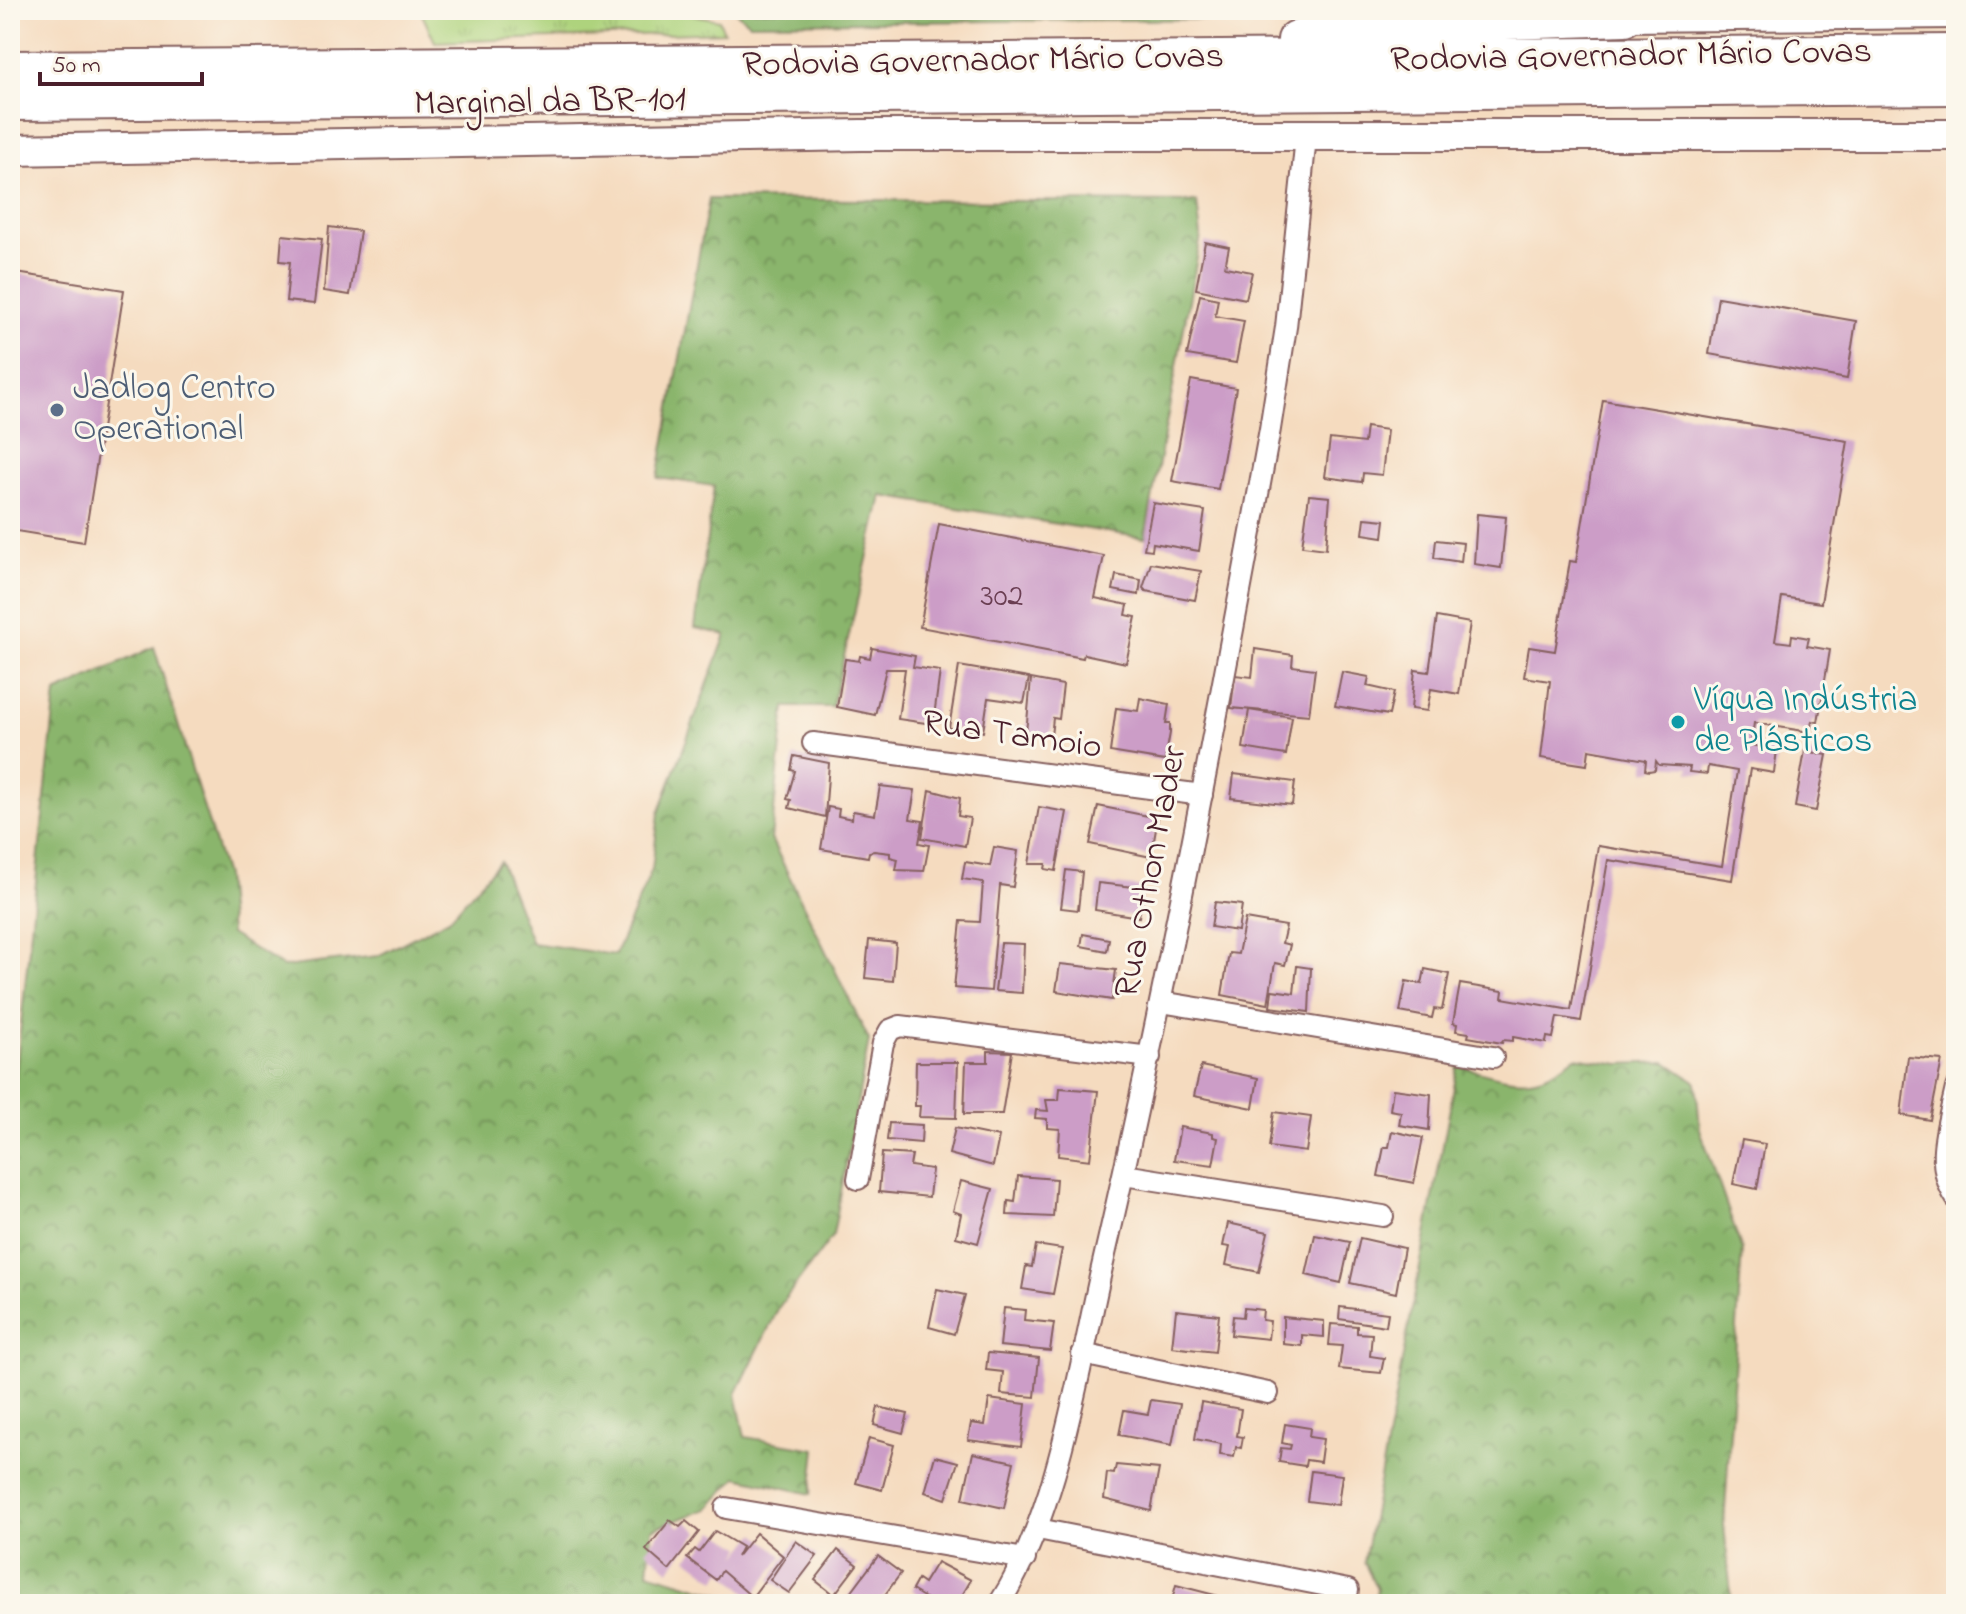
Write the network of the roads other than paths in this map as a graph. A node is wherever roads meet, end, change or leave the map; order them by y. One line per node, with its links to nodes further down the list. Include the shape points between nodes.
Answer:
1 (1780, 12): 2 (main road); 3 (main road)
2 (1628, 13): 5 (highway, via 1447,22)
3 (1956, 13)
4 (1956, 54): 5 (highway, Rodovia Governador Mário Covas)
5 (1151, 60): 6 (highway, Rodovia Governador Mário Covas)
6 (10, 70)
7 (1956, 85): 8 (highway, Rodovia Governador Mário Covas)
8 (10, 101)
9 (1956, 135): 10 (main road, Marginal da BR-101)
10 (1306, 137): 11 (main road, Marginal da BR-101, via 861,135); 13 (street, Rua Othon Mader, via 1270,429)
11 (10, 150)
12 (813, 743): 13 (street, Rua Tamoio)
13 (1202, 795): 14 (street, Rua Othon Mader)
14 (1161, 1002): 15 (street, Rua Othon Mader); 16 (street)
15 (1150, 1057): 18 (street, Rua Othon Mader); 19 (street, via 900,1026 890,1030 883,1043)
16 (1493, 1057)
17 (1956, 1088): 20 (street, via 1943,1148 1943,1170)
18 (1124, 1175): 21 (street); 22 (street, Rua Othon Mader)
19 (858, 1179)
20 (1956, 1198)
21 (1383, 1216)
22 (1082, 1354): 23 (street); 25 (street, Rua Othon Mader)
23 (1268, 1393)
24 (726, 1508): 26 (street)
25 (1038, 1529): 26 (street, Rua Othon Mader); 28 (street, via 1348,1590)
26 (1025, 1559): 27 (street, Rua Othon Mader)
27 (999, 1604)
28 (1345, 1604)

